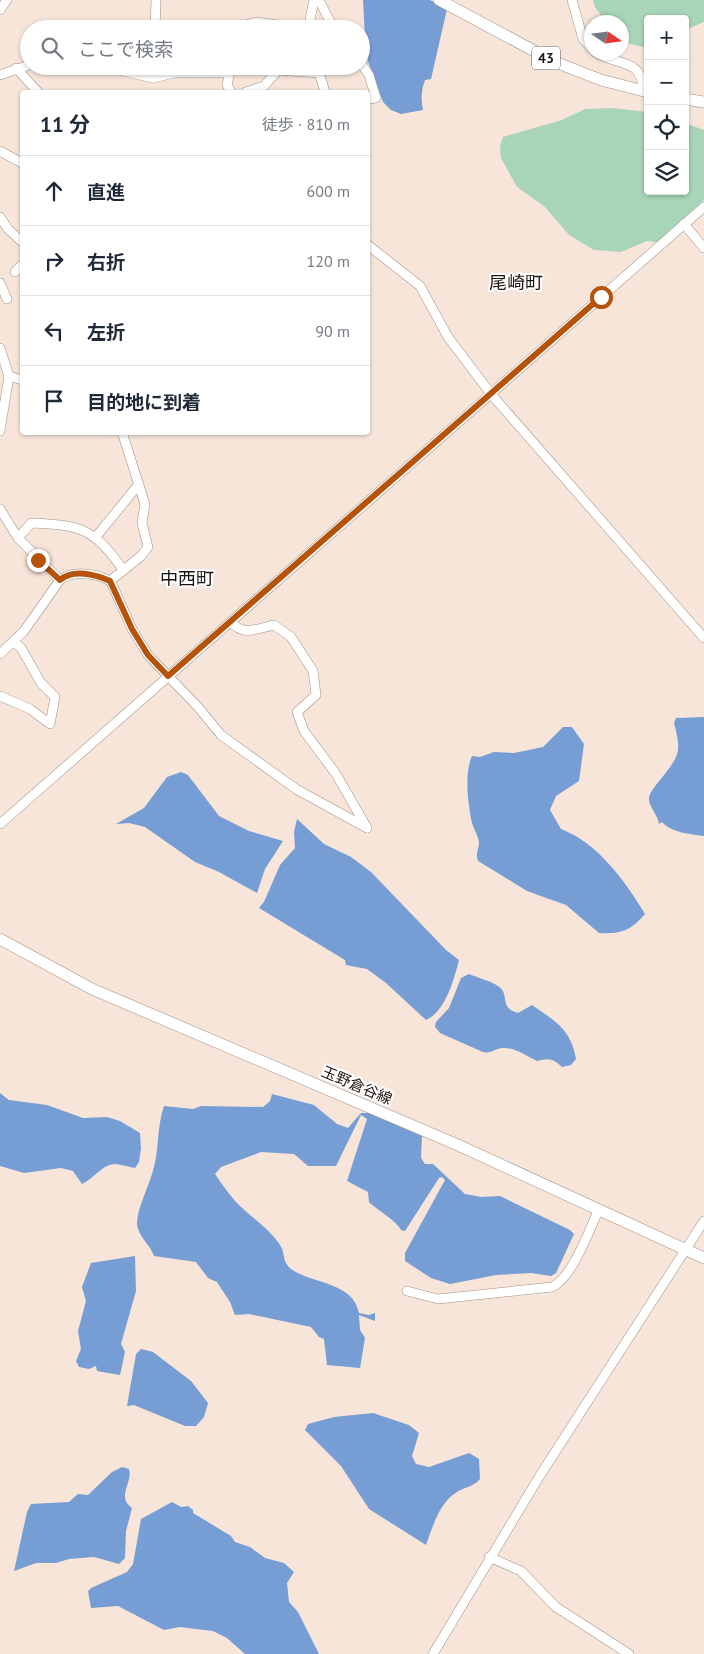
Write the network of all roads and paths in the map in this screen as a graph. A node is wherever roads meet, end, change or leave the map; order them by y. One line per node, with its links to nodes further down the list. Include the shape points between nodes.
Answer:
1 (7, 0): 7 (street)
2 (156, 0): 8 (street)
3 (314, 0): 9 (street)
4 (319, 0): 10 (street)
5 (439, 0): 31 (main road, 43, via 579,73)
6 (572, 0): 11 (street)
7 (0, 10)
8 (155, 20)
9 (310, 20)
10 (329, 20)
11 (584, 39)
12 (612, 60): 26 (street, via 632,66)
13 (20, 67): 14 (street)
14 (16, 68): 15 (street); 16 (street)
15 (20, 72)
16 (0, 75)
17 (22, 75): 27 (street)
18 (140, 75): 25 (street)
19 (153, 75): 25 (street)
20 (169, 75): 25 (street)
21 (230, 75): 28 (street)
22 (274, 75): 29 (street, via 264,86)
23 (320, 75): 30 (street)
24 (369, 75): 32 (street, via 376,98)
25 (153, 78)
26 (644, 86)
27 (36, 90)
28 (230, 90)
29 (252, 90)
30 (324, 90)
31 (644, 91)
32 (370, 100)
33 (689, 100): 34 (main road)
34 (704, 102)
35 (0, 151): 36 (street)
36 (20, 162)
37 (704, 208): 39 (street)
38 (0, 216): 40 (street)
39 (684, 224): 42 (street); 50 (street)
40 (20, 240)
41 (370, 247): 50 (street, via 420,286 448,337)
42 (704, 248)
43 (20, 267): 44 (street)
44 (15, 272)
45 (0, 283): 46 (street)
46 (7, 299)
47 (0, 348): 48 (street)
48 (9, 376): 49 (street); 51 (street)
49 (20, 379)
50 (491, 394): 60 (street); 61 (street)
51 (0, 431)
52 (123, 435): 53 (street)
53 (139, 484): 56 (street); 57 (street, via 145,504 142,523 148,547)
54 (0, 509): 55 (street)
55 (18, 538): 56 (street, via 31,523 72,526); 58 (street)
56 (95, 538): 57 (street)
57 (123, 570): 59 (street)
58 (60, 580): 59 (street, via 66,575 80,574); 62 (street)
59 (110, 581): 64 (street, via 132,629 148,655)
60 (231, 622): 64 (street); 64 (street, via 246,632 274,625 291,637 313,671 316,695 296,712 304,731 336,774 367,828 296,789 230,743)
61 (704, 638)
62 (14, 642): 63 (street); 65 (street, via 55,697 50,724 30,709)
63 (0, 654)
64 (168, 676): 66 (street)
65 (0, 696)
66 (0, 824)
67 (0, 939): 68 (main road, 玉野倉谷線, via 92,989 414,1126)
68 (598, 1209): 70 (main road, 玉野倉谷線); 72 (street, via 568,1272 560,1283 552,1287 438,1300)
69 (704, 1221): 70 (street)
70 (685, 1249): 71 (main road, 玉野倉谷線); 73 (street)
71 (704, 1258)
72 (407, 1291)
73 (489, 1557): 74 (street); 75 (street, via 522,1571 556,1607)
74 (432, 1654)
75 (629, 1654)

